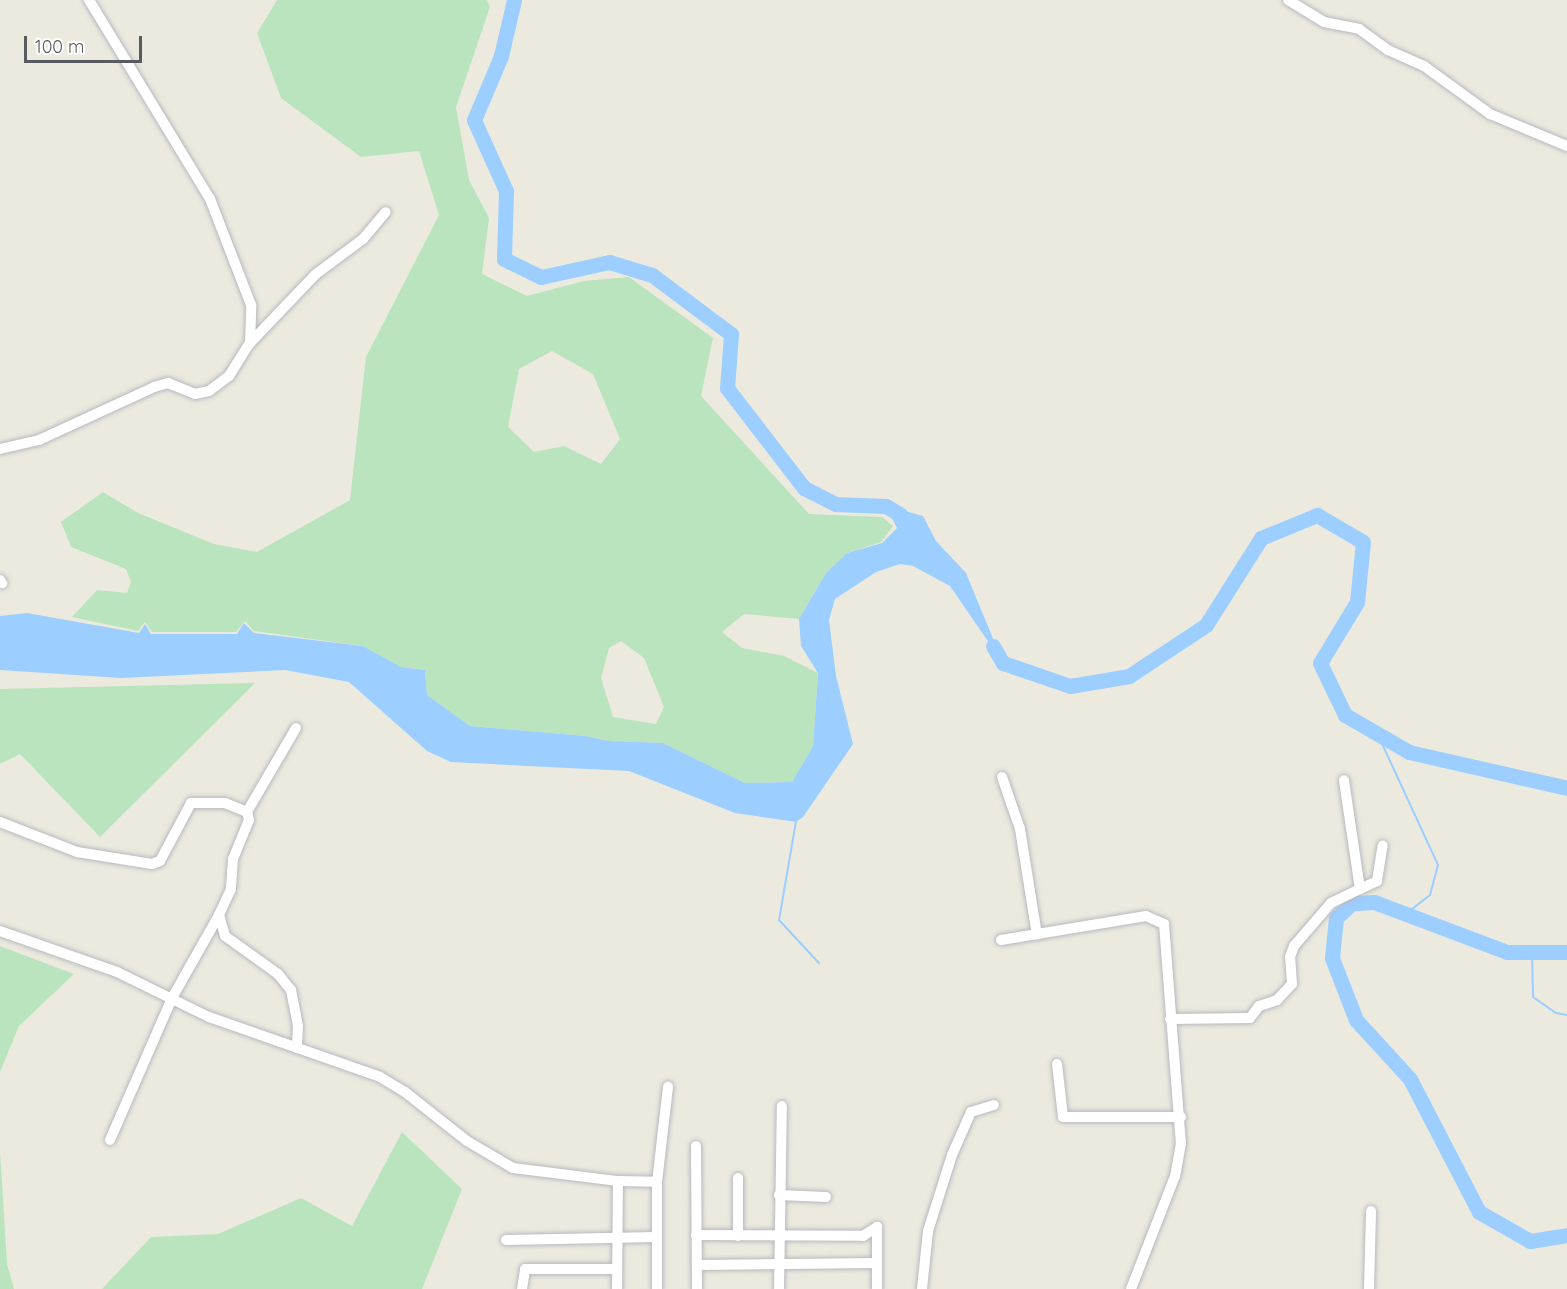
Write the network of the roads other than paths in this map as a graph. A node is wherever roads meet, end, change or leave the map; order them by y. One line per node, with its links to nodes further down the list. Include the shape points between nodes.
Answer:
1 (89, 0): 5 (street, via 210,199 251,305)
2 (1288, 0): 3 (street, via 1324,22 1359,29 1388,50 1424,66 1490,114)
3 (1567, 146)
4 (386, 213): 5 (street, via 363,239 316,274)
5 (250, 343): 6 (street, via 229,376 209,391 195,394 179,385 154,387 39,440)
6 (0, 449)
7 (296, 728): 10 (street)
8 (1002, 777): 16 (street, via 1020,829)
9 (1344, 780): 13 (street)
10 (248, 812): 11 (street, via 225,803 191,802 160,861 152,864 77,852); 14 (street, via 249,820 233,859 231,889)
11 (0, 822)
12 (1383, 846): 13 (street, via 1377,881)
13 (1360, 889): 19 (street, via 1331,903 1294,946 1290,957 1292,984 1277,1000 1259,1006 1250,1018)
14 (219, 915): 18 (street); 20 (street, via 225,936 278,974 291,990 298,1026)
15 (0, 931): 18 (street, via 117,972)
16 (1037, 935): 17 (street); 19 (street, via 1132,918 1159,919 1164,924 1169,953)
17 (1001, 940)
18 (172, 998): 20 (street, via 209,1017); 26 (street)
19 (1170, 1019): 25 (street)
20 (297, 1048): 29 (street, via 380,1077 467,1141 513,1168)
21 (1057, 1064): 25 (street, via 1063,1117)
22 (668, 1087): 30 (street)
23 (994, 1105): 50 (street, via 971,1112 952,1155 928,1231)
24 (782, 1106): 31 (street)
25 (1181, 1117): 51 (street, via 1175,1176)
26 (110, 1140)
27 (696, 1146): 34 (street)
28 (738, 1178): 35 (street)
29 (618, 1181): 30 (street); 38 (street)
30 (657, 1182): 37 (street)
31 (779, 1195): 32 (street); 36 (street)
32 (826, 1197)
33 (1371, 1211): 52 (street)
34 (696, 1235): 35 (street); 42 (street)
35 (738, 1236): 36 (street)
36 (779, 1236): 40 (street); 41 (street, via 863,1236 878,1227)
37 (657, 1237): 38 (street); 46 (street)
38 (617, 1238): 39 (street); 43 (street)
39 (506, 1240)
40 (779, 1263): 41 (street); 42 (street); 48 (street)
41 (877, 1263): 49 (street)
42 (697, 1265): 47 (street)
43 (617, 1269): 44 (street, via 525,1269); 45 (street)
44 (522, 1289)
45 (617, 1289)
46 (657, 1289)
47 (697, 1289)
48 (779, 1289)
49 (877, 1289)
50 (922, 1289)
51 (1131, 1289)
52 (1369, 1289)

